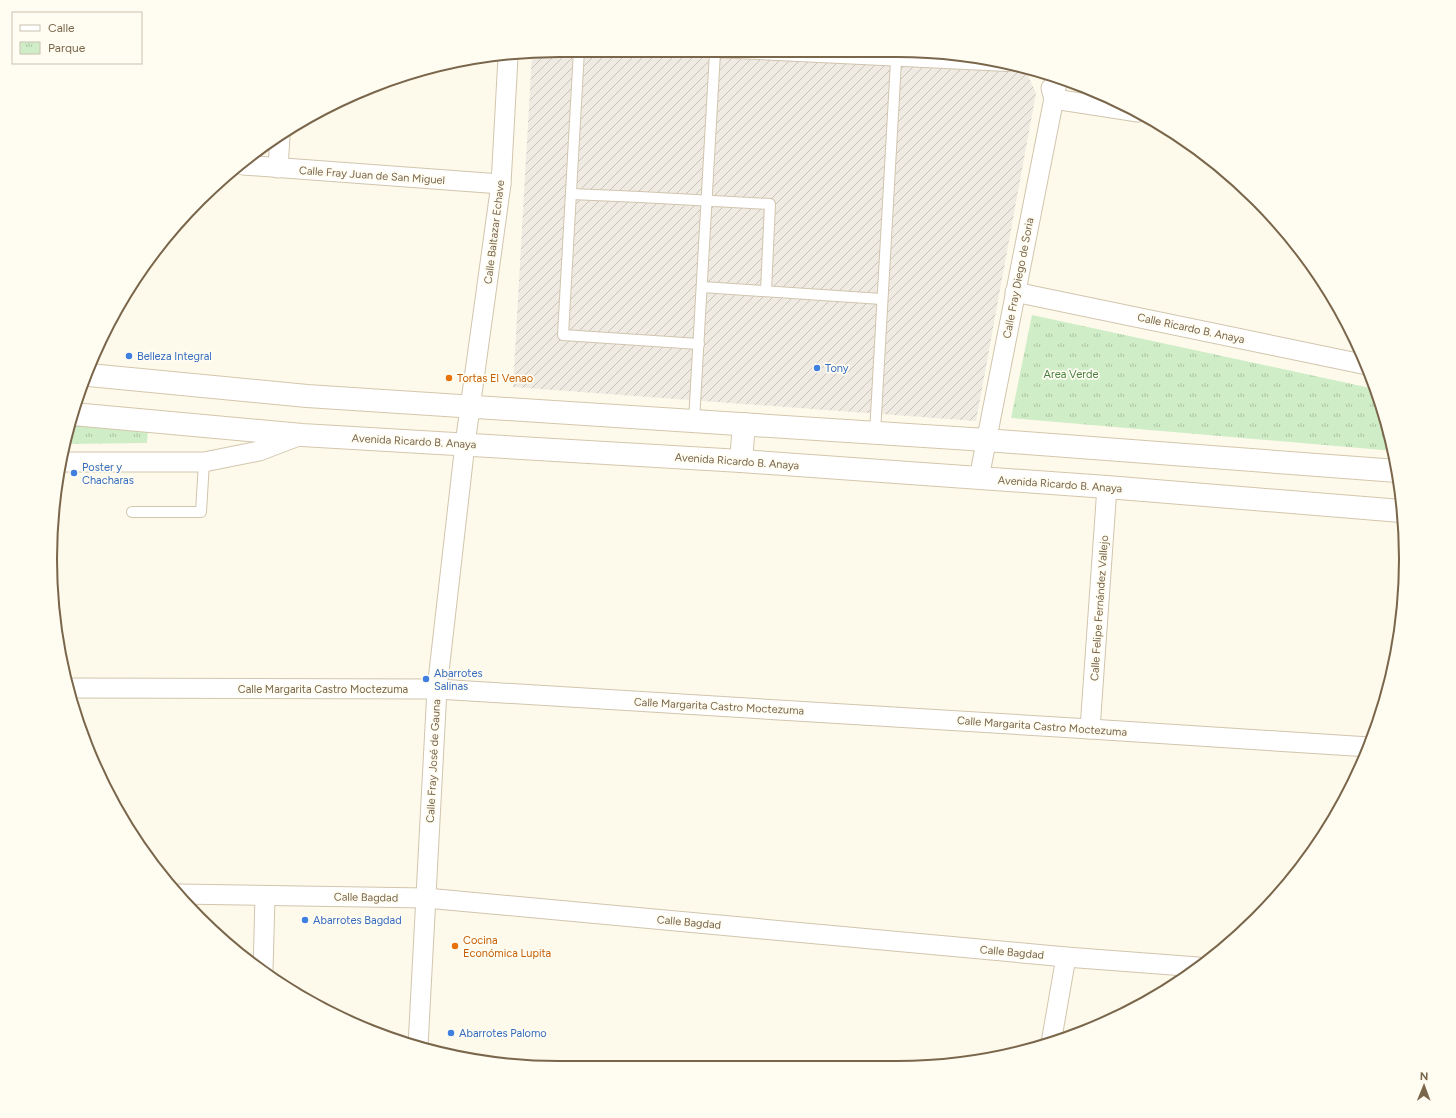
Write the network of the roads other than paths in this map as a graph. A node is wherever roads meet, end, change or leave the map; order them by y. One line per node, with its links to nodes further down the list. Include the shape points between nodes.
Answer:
1 (579, 57): 15 (lane)
2 (715, 57): 16 (lane)
3 (816, 57): 5 (lane)
4 (508, 60): 14 (street, Calle Baltazar Echave)
5 (896, 61): 6 (lane); 20 (lane)
6 (984, 65)
7 (1049, 81): 9 (street)
8 (1057, 84): 9 (street, Calle Fray Diego de Soria)
9 (1054, 99): 10 (street); 19 (street, Calle Fray Diego de Soria)
10 (1119, 109)
11 (280, 142): 13 (street)
12 (248, 165): 13 (street, Calle Fray Juan de San Miguel)
13 (278, 168): 14 (street, Calle Fray Juan de San Miguel)
14 (501, 184): 24 (street, Calle Baltazar Echave)
15 (571, 194): 16 (lane); 21 (lane, via 563,335)
16 (707, 202): 17 (lane); 18 (lane, via 770,204)
17 (702, 288): 18 (lane); 21 (lane)
18 (766, 292): 20 (lane)
19 (1015, 292): 22 (street, Calle Ricardo B. Anaya); 30 (street, Calle Fray Diego de Soria)
20 (882, 298): 28 (lane)
21 (699, 344): 26 (lane)
22 (1359, 363)
23 (92, 374): 24 (main road, via 307,396)
24 (471, 406): 26 (main road); 31 (street, Calle Fray José de Gauna)
25 (79, 415): 29 (main road, Avenida Ricardo B. Anaya)
26 (694, 420): 27 (main road)
27 (744, 424): 28 (main road); 32 (main road)
28 (874, 433): 30 (main road)
29 (302, 435): 31 (main road, Avenida Ricardo B. Anaya); 34 (street, via 259,451)
30 (986, 440): 35 (main road); 36 (street, Calle Fray Diego de Soria)
31 (465, 444): 32 (main road, Avenida Ricardo B. Anaya); 41 (street, Calle Fray José de Gauna)
32 (741, 461): 36 (main road, Avenida Ricardo B. Anaya)
33 (67, 462): 34 (street)
34 (204, 462): 39 (lane, via 201,512)
35 (1391, 471)
36 (978, 478): 37 (main road, Avenida Ricardo B. Anaya)
37 (1107, 487): 38 (main road, Avenida Ricardo B. Anaya); 42 (street, Calle Felipe Fernández Vallejo)
38 (1397, 511)
39 (132, 512)
40 (74, 688): 41 (street, Calle Margarita Castro Moctezuma)
41 (437, 690): 42 (street, Calle Margarita Castro Moctezuma); 46 (street, Calle Fray José de Gauna)
42 (1090, 729): 43 (street, Calle Margarita Castro Moctezuma)
43 (1363, 747)
44 (186, 894): 45 (street, Calle Bagdad)
45 (265, 896): 46 (street, Calle Bagdad); 48 (street)
46 (426, 898): 47 (street, Calle Bagdad); 51 (street, Calle Fray José de Gauna)
47 (1066, 957): 49 (street, Calle Bagdad); 50 (street)
48 (263, 964)
49 (1190, 966)
50 (1052, 1036)
51 (418, 1041)

